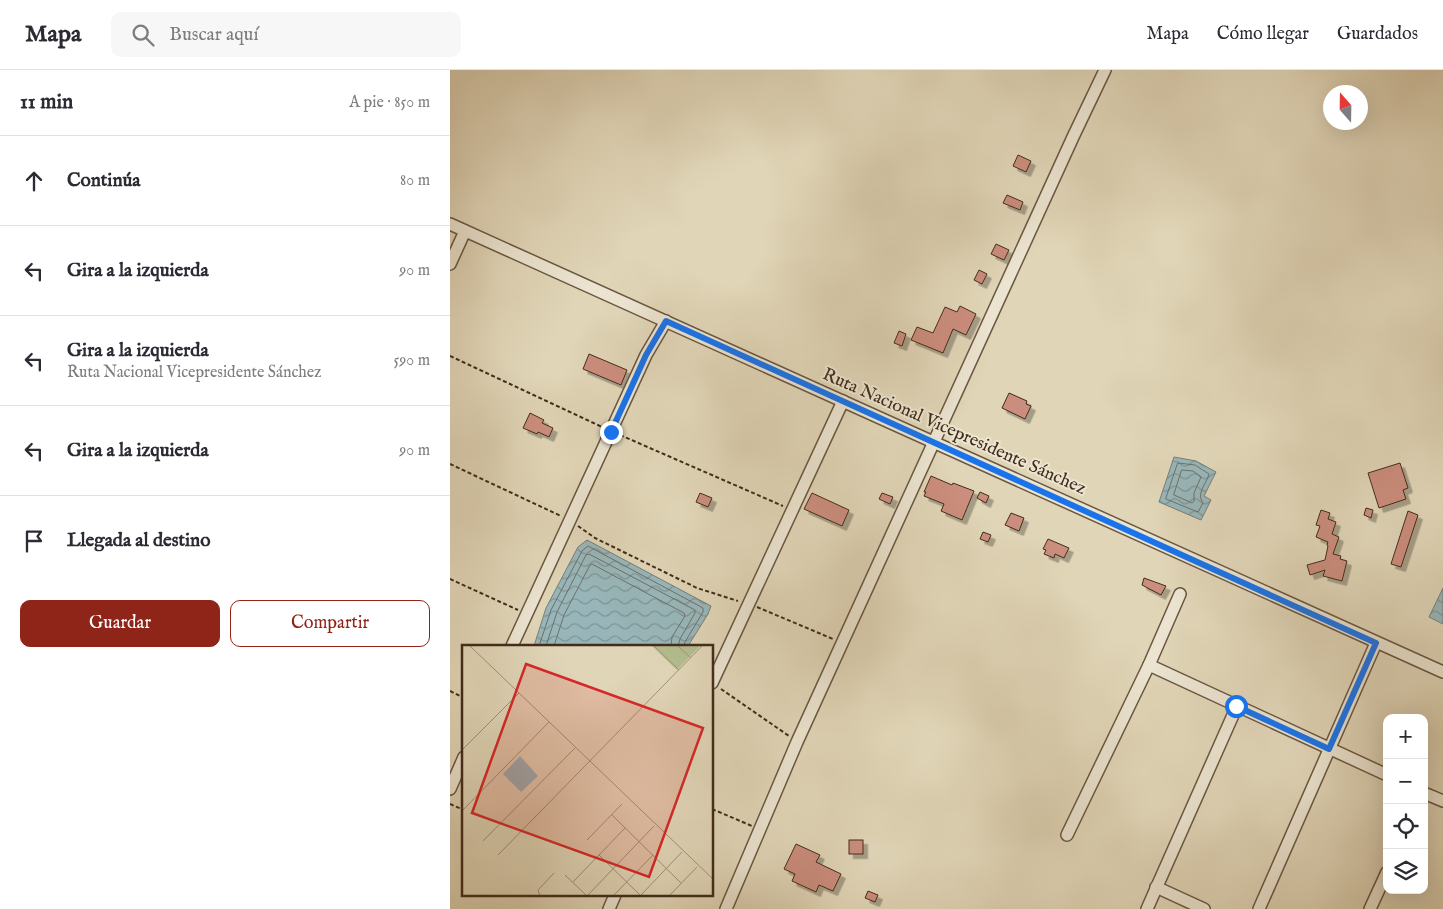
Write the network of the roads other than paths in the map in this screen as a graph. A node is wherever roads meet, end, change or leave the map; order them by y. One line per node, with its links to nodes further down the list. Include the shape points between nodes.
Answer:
1 (1105, 70): 7 (street)
2 (450, 224): 3 (street, Ruta Nacional Vicepresidente Sánchez)
3 (465, 231): 4 (street); 5 (street, Ruta Nacional Vicepresidente Sánchez)
4 (450, 264)
5 (666, 321): 6 (street, Ruta Nacional Vicepresidente Sánchez); 10 (street, via 646,355)
6 (843, 401): 7 (street, Ruta Nacional Vicepresidente Sánchez); 13 (street)
7 (934, 442): 9 (street, Ruta Nacional Vicepresidente Sánchez); 26 (street, via 797,742)
8 (1180, 594): 11 (street)
9 (1376, 643): 12 (street, Ruta Nacional Vicepresidente Sánchez); 15 (street)
10 (512, 645)
11 (1149, 666): 14 (street); 21 (street)
12 (1443, 672)
13 (714, 679)
14 (1236, 706): 15 (street); 23 (street)
15 (1329, 749): 17 (street); 29 (street)
16 (462, 761): 18 (street)
17 (1383, 773)
18 (450, 789)
19 (1428, 794): 20 (street)
20 (1443, 801)
21 (1067, 835)
22 (1383, 881): 30 (street)
23 (1156, 887): 27 (street); 28 (street)
24 (615, 896): 25 (street)
25 (609, 909)
26 (726, 909)
27 (1147, 909)
28 (1204, 909)
29 (1259, 909)
30 (1370, 909)

